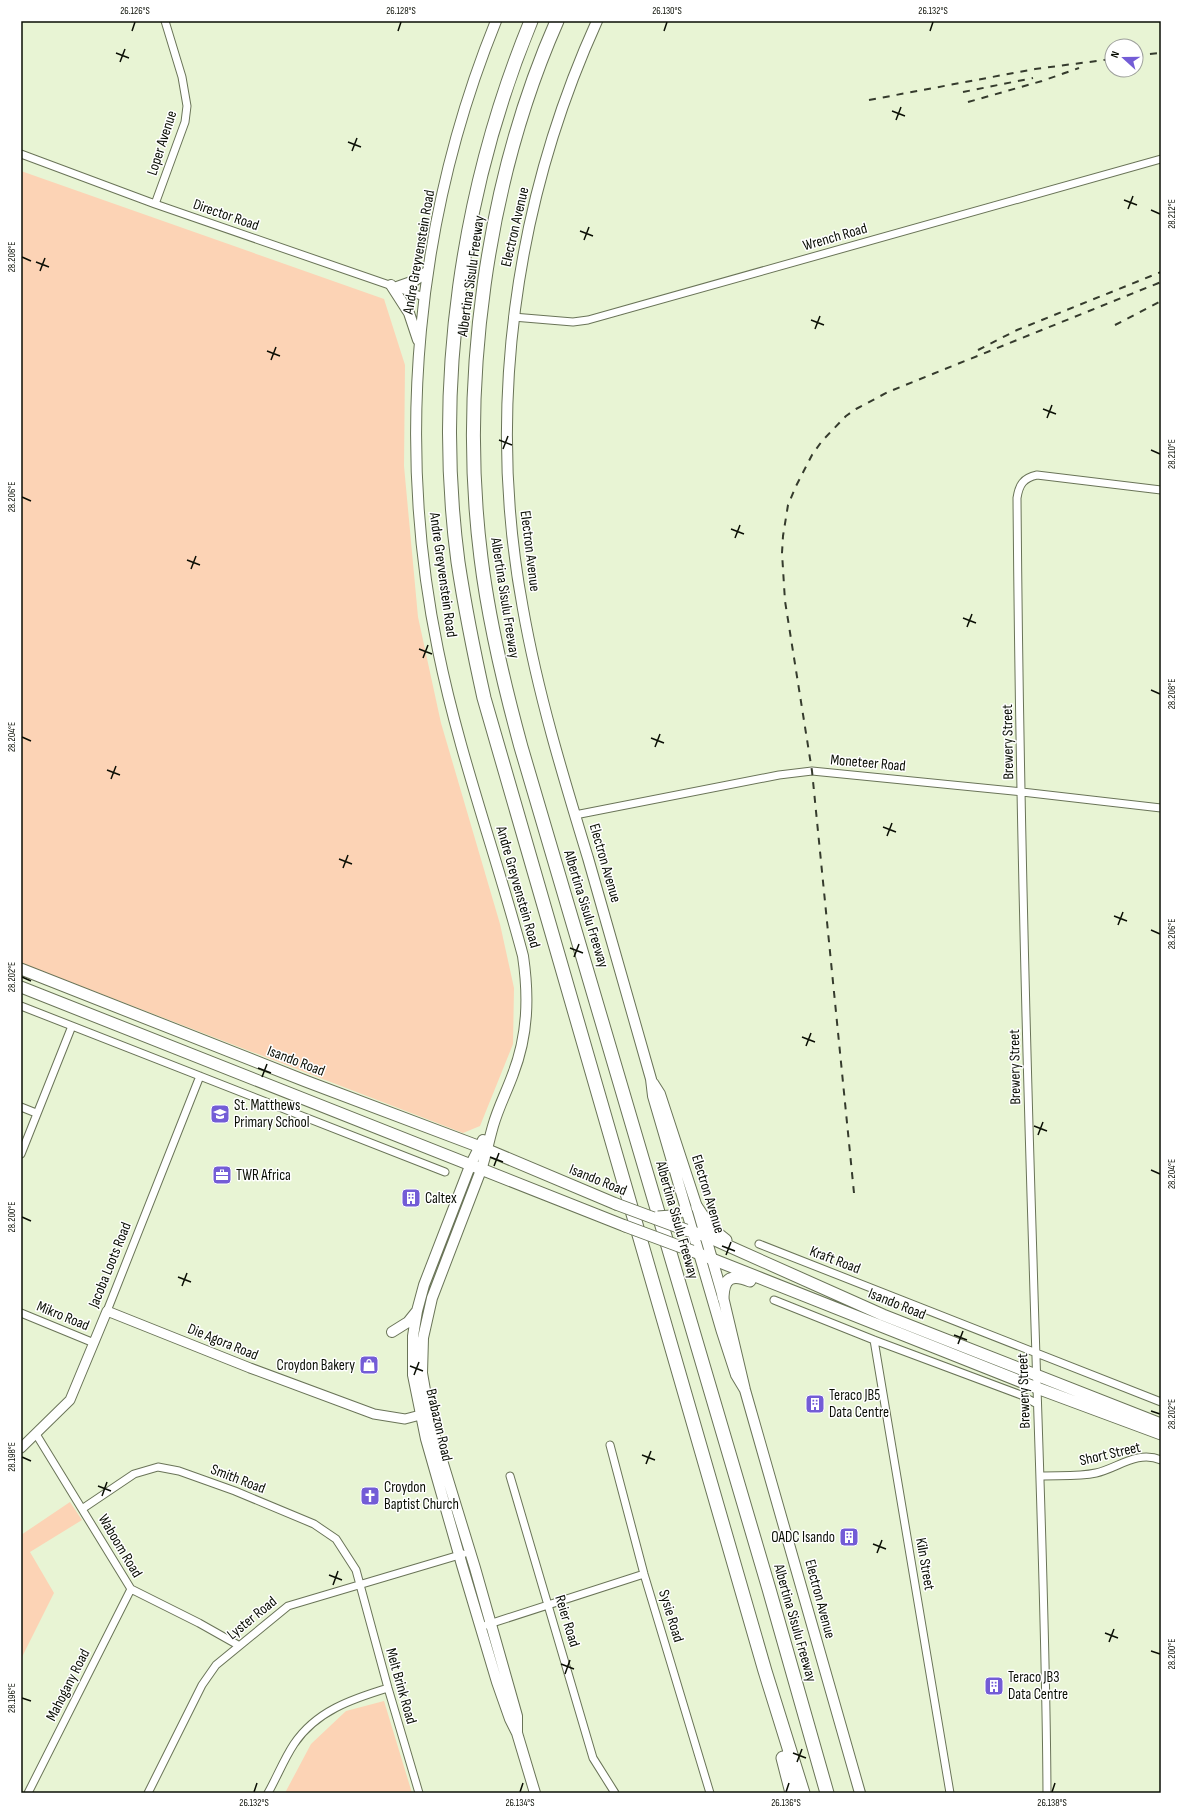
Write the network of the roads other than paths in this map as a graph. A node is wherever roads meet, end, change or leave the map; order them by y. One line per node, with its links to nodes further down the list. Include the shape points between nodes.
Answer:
1 (165, 21): 8 (street, Loper Avenue, via 182,77 187,106 185,122)
2 (496, 21): 9 (main road, Andre Greyvenstein Road, via 479,65 457,138)
3 (530, 21): 75 (highway, Albertina Sisulu Freeway, via 495,122 474,204 461,275 451,387 451,461 458,561 469,630 484,698)
4 (557, 21): 77 (highway, Albertina Sisulu Freeway, via 535,74 508,168 490,246 479,324 474,414 480,557 503,683 521,748)
5 (597, 21): 12 (main road, Electron Avenue, via 565,98 552,138 520,266)
6 (21, 154): 8 (street, Director Road)
7 (1161, 159): 12 (street, Wrench Road, via 588,320 573,322)
8 (155, 204): 10 (street, Director Road)
9 (428, 271): 10 (main road, via 414,281); 11 (main road, Andre Greyvenstein Road)
10 (394, 286): 11 (street, Director Road); 13 (main road, via 409,313)
11 (424, 297): 13 (main road, Andre Greyvenstein Road)
12 (513, 317): 17 (main road, Electron Avenue, via 507,412 508,493 514,550 522,608 536,677)
13 (420, 350): 25 (main road, Andre Greyvenstein Road, via 416,418 417,474 430,604 452,711 516,932 526,976 528,1006 524,1040 513,1075)
14 (1161, 490): 15 (street, Brewery Street, via 1037,475 1026,479 1020,487 1017,514)
15 (1022, 792): 16 (street, Moneteer Road); 17 (street, Moneteer Road, via 812,771 779,775); 47 (street, Brewery Street)
16 (1161, 808)
17 (575, 815): 30 (main road, Electron Avenue, via 651,1079 660,1094)
18 (21, 969): 25 (main road, Isando Road)
19 (21, 987): 27 (main road, Isando Road)
20 (21, 1006): 21 (street)
21 (72, 1026): 22 (street); 24 (street)
22 (200, 1076): 29 (street); 41 (street, Jacoba Loots Road)
23 (21, 1107): 24 (street)
24 (36, 1113): 26 (street)
25 (483, 1149): 27 (main road, Brabazon Road); 28 (main road, Brabazon Road); 31 (main road, Isando Road, bridge)
26 (21, 1154)
27 (470, 1166): 28 (main road, Isando Road); 42 (main road, Brabazon Road, via 424,1285)
28 (481, 1170): 35 (main road, Isando Road, bridge); 53 (main road, Brabazon Road, via 438,1279 426,1321 422,1373)
29 (445, 1172)
30 (688, 1208): 31 (main road, bridge, via 672,1216); 32 (main road, Electron Avenue); 33 (main road, Electron Avenue); 36 (main road)
31 (651, 1217): 32 (main road, Isando Road, bridge)
32 (690, 1231): 33 (main road, Isando Road); 35 (main road, Electron Avenue)
33 (706, 1236): 36 (main road, Isando Road); 37 (main road, Electron Avenue)
34 (759, 1244): 47 (street, Kraft Road)
35 (695, 1252): 37 (main road, Isando Road); 50 (main road, Electron Avenue, via 736,1375)
36 (744, 1253): 48 (main road, Isando Road, via 870,1309)
37 (711, 1259): 38 (main road, Isando Road); 39 (main road, Electron Avenue)
38 (772, 1284): 39 (main road, via 765,1285 742,1277 731,1278 725,1284); 49 (main road, Isando Road)
39 (723, 1297): 50 (main road, Electron Avenue)
40 (774, 1300): 45 (street)
41 (107, 1311): 46 (street, Jacoba Loots Road); 53 (street, Die Agora Road, via 374,1414 405,1419)
42 (417, 1311): 44 (main road, via 408,1322); 53 (main road, Brabazon Road, via 412,1364)
43 (21, 1313): 46 (street, Mikro Road)
44 (392, 1332)
45 (874, 1340): 52 (street); 90 (street, Kiln Street)
46 (94, 1343): 55 (street, Jacoba Loots Road, via 70,1400)
47 (1035, 1352): 48 (street, Brewery Street); 51 (street)
48 (1037, 1374): 49 (street, Brewery Street); 54 (main road, Isando Road)
49 (1037, 1388): 52 (street, Brewery Street); 56 (main road, Isando Road)
50 (745, 1390): 89 (main road, Electron Avenue)
51 (1161, 1402)
52 (1037, 1404): 61 (street, Brewery Street)
53 (425, 1414): 63 (main road, Brabazon Road); 64 (main road, Brabazon Road)
54 (1161, 1424)
55 (36, 1434): 58 (street, Jacoba Loots Road); 62 (street, Waboom Road)
56 (1161, 1434)
57 (610, 1445): 67 (street, Sysie Road)
58 (21, 1448)
59 (1161, 1460): 61 (street, Short Street, via 1139,1458 1096,1473)
60 (510, 1476): 70 (street, Reier Road)
61 (1040, 1476): 91 (street, Brewery Street)
62 (82, 1509): 68 (street, Smith Road, via 134,1474 152,1467 179,1471 314,1524 331,1535 340,1545 356,1570); 69 (street, Waboom Road)
63 (457, 1509): 64 (main road); 65 (main road, Brabazon Road)
64 (447, 1512): 66 (main road, Brabazon Road)
65 (470, 1552): 66 (street, Lyster Road); 71 (main road, Brabazon Road)
66 (459, 1555): 68 (street, Lyster Road); 72 (main road, Brabazon Road)
67 (644, 1574): 70 (street); 84 (street, Sysie Road)
68 (360, 1586): 73 (street, Lyster Road, via 288,1606); 74 (street, Melt Brink Road)
69 (131, 1589): 73 (street, Waboom Road); 78 (street, Mahogany Road)
70 (548, 1605): 71 (street); 83 (street, Reier Road, via 593,1758)
71 (491, 1623): 72 (street); 76 (main road, Brabazon Road, via 517,1716)
72 (480, 1626): 76 (main road, Brabazon Road, via 507,1711)
73 (238, 1645): 79 (street, Lyster Road, via 207,1676)
74 (388, 1688): 80 (street, via 342,1703 314,1723 295,1742); 81 (street, Melt Brink Road)
75 (777, 1712): 85 (highway, via 777,1733); 86 (highway, Albertina Sisulu Freeway)
76 (517, 1733): 82 (main road, Brabazon Road)
77 (814, 1744): 87 (highway, Albertina Sisulu Freeway); 88 (highway)
78 (28, 1793)
79 (148, 1793)
80 (268, 1793)
81 (419, 1793)
82 (535, 1793)
83 (615, 1793)
84 (710, 1793)
85 (792, 1793)
86 (803, 1793)
87 (827, 1793)
88 (835, 1793)
89 (860, 1793)
90 (950, 1793)
91 (1046, 1793)

